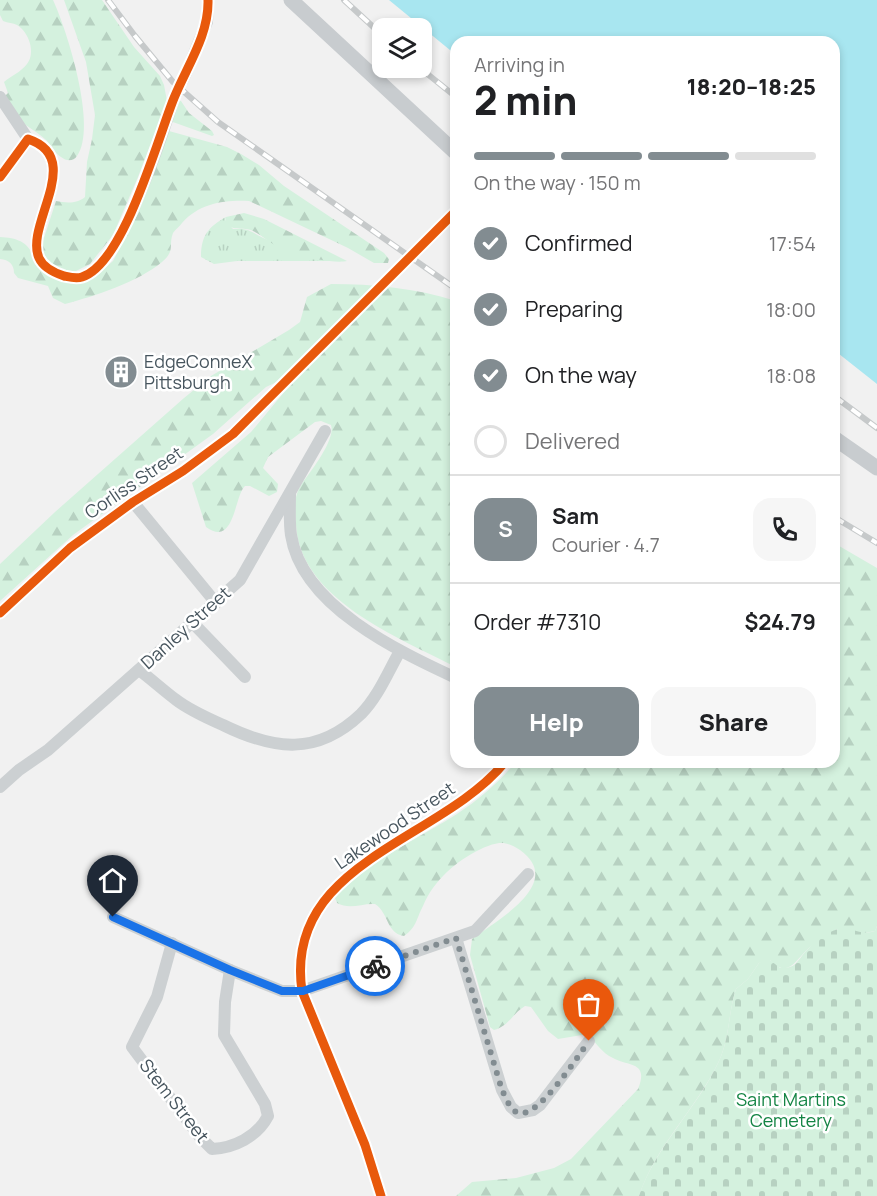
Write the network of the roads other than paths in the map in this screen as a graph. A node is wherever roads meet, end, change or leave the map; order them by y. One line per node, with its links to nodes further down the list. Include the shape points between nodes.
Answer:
1 (208, 0): 3 (street, via 207,22)
2 (291, 0): 7 (main road)
3 (186, 73)
4 (0, 97): 6 (street)
5 (174, 98): 6 (street, via 126,224 109,254 82,277 61,275 45,267 39,258 36,248 52,186 51,161 43,148)
6 (28, 140): 8 (street)
7 (450, 147)
8 (0, 177)
9 (287, 380): 14 (street, Corliss Street, via 233,434)
10 (325, 431): 13 (street, Danley Street)
11 (840, 442): 12 (main road)
12 (877, 468)
13 (290, 494): 15 (street, Danley Street, via 240,580); 18 (street, via 291,536 303,570 332,604 360,627)
14 (133, 502): 15 (street); 16 (street, Corliss Street, via 70,548)
15 (216, 603): 17 (street, Danley Street)
16 (0, 613)
17 (192, 622): 19 (street, Danley Street); 21 (street)
18 (400, 651): 19 (street, via 363,712 328,738 278,746 242,735 176,700); 20 (street)
19 (140, 670): 23 (street, Danley Street)
20 (450, 675)
21 (244, 677)
22 (500, 768): 29 (street, Lakewood Street, via 466,798 335,887 304,939 299,970)
23 (0, 787)
24 (528, 874): 26 (street, via 475,931)
25 (113, 917): 27 (street)
26 (456, 938): 29 (street); 30 (street, via 502,1090 518,1113 540,1105)
27 (172, 944): 28 (street); 28 (street, Stem Street, via 157,997 132,1047 212,1149 229,1148 246,1139 268,1116 265,1104 224,1035)
28 (230, 970): 29 (street, via 282,991)
29 (303, 991): 31 (street, Lakewood Street)
30 (589, 1041)
31 (381, 1196)

